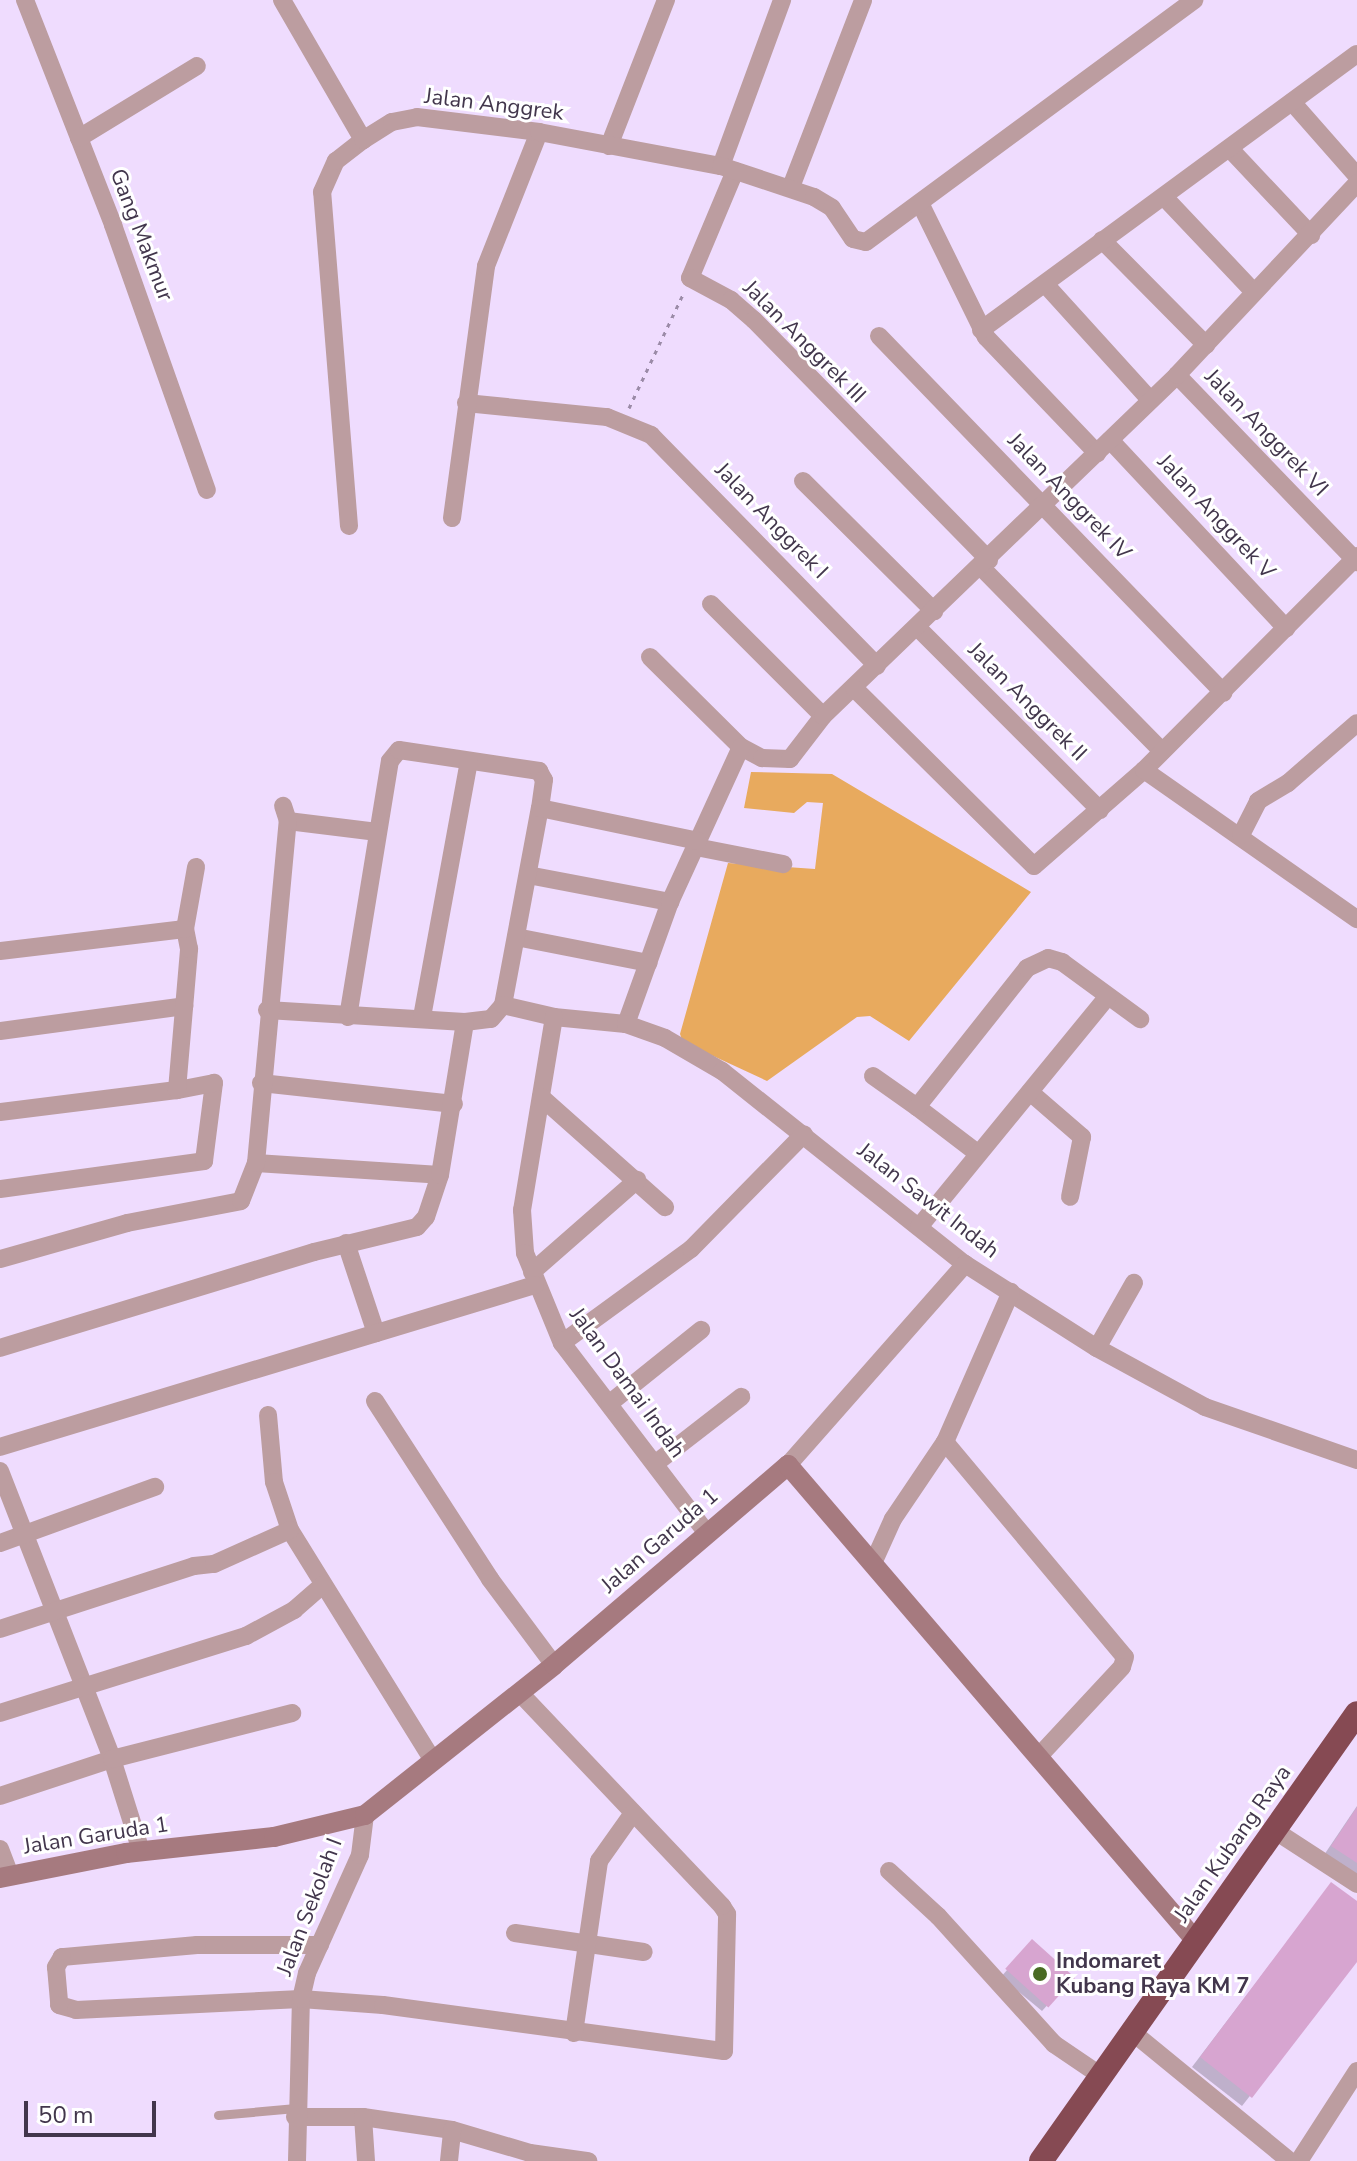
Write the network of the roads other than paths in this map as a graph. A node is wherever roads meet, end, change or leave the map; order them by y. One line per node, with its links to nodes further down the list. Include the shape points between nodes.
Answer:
1 (25, 0): 11 (street, Gang Makmur)
2 (282, 0): 12 (street)
3 (666, 0): 13 (street)
4 (782, 0): 15 (street)
5 (863, 0): 18 (street)
6 (1194, 0): 20 (street)
7 (1357, 54): 9 (street)
8 (197, 66): 11 (street)
9 (1292, 102): 14 (street); 16 (street)
10 (539, 132): 12 (street, Jalan Anggrek, via 417,117 392,122); 13 (street, Jalan Anggrek); 30 (street, via 486,266)
11 (79, 138): 33 (street, Gang Makmur)
12 (363, 140): 36 (street, Jalan Anggrek, via 336,161 322,192)
13 (609, 146): 15 (street, Jalan Anggrek)
14 (1231, 150): 19 (street); 21 (street)
15 (728, 168): 18 (street, Jalan Anggrek); 38 (street, Jalan Anggrek III, via 690,278 731,300 754,320)
16 (1357, 176)
17 (1357, 183): 21 (street)
18 (791, 187): 20 (street, Jalan Anggrek, via 832,208 859,243)
19 (1166, 199): 22 (street); 24 (street)
20 (920, 203): 25 (street, Jalan Anggrek V)
21 (1311, 235): 24 (street)
22 (1102, 240): 23 (street); 27 (street)
23 (1045, 284): 25 (street); 29 (street)
24 (1252, 290): 27 (street)
25 (981, 330): 31 (street, Jalan Anggrek V)
26 (879, 336): 34 (street, Jalan Anggrek IV)
27 (1206, 345): 28 (street)
28 (1177, 375): 29 (street); 37 (street, Jalan Anggrek VI)
29 (1150, 400): 31 (street)
30 (466, 403): 35 (street); 44 (street, Jalan Anggrek I, via 623,420 651,435)
31 (1104, 446): 34 (street); 41 (street, Jalan Anggrek V)
32 (803, 481): 40 (street)
33 (207, 490)
34 (1044, 506): 38 (street); 46 (street, Jalan Anggrek IV)
35 (452, 518)
36 (349, 526)
37 (1356, 559): 41 (street)
38 (985, 564): 40 (street); 49 (street, Jalan Anggrek III)
39 (711, 604): 47 (street)
40 (934, 611): 42 (street)
41 (1286, 628): 46 (street)
42 (919, 629): 44 (street); 54 (street, Jalan Anggrek II)
43 (650, 657): 50 (street)
44 (877, 666): 45 (street)
45 (854, 688): 47 (street); 54 (street, via 1034,866)
46 (1224, 693): 49 (street)
47 (823, 716): 50 (street, via 786,761)
48 (1357, 723): 56 (street, via 1288,783 1258,801)
49 (1162, 751): 52 (street)
50 (737, 756): 57 (street)
51 (469, 761): 53 (street, via 539,771 544,780); 55 (street, via 393,754); 72 (street)
52 (1144, 770): 54 (street); 56 (street)
53 (540, 808): 57 (street); 60 (street)
54 (1100, 810)
55 (377, 832): 70 (street, via 285,814); 71 (street)
56 (1241, 835): 62 (street)
57 (697, 844): 58 (street); 61 (street)
58 (783, 864)
59 (196, 867): 63 (street)
60 (528, 875): 61 (street); 64 (street)
61 (670, 902): 66 (street)
62 (1357, 919)
63 (185, 929): 65 (street); 69 (street)
64 (516, 937): 66 (street); 68 (street)
65 (0, 951)
66 (648, 963): 76 (street)
67 (1107, 997): 74 (street); 81 (street); 84 (street, via 1062,962 1037,961)
68 (503, 1005): 73 (street, Jalan Sawit Indah); 75 (street, via 491,1019)
69 (184, 1006): 77 (street); 80 (street)
70 (267, 1010): 71 (street); 79 (street)
71 (348, 1017): 72 (street)
72 (422, 1017): 75 (street)
73 (554, 1017): 76 (street, Jalan Sawit Indah); 82 (street, Jalan Damai Indah)
74 (1140, 1019)
75 (465, 1022): 83 (street)
76 (626, 1024): 86 (street, Jalan Sawit Indah, via 665,1038 722,1071)
77 (0, 1031)
78 (873, 1076): 84 (street)
79 (261, 1083): 83 (street); 88 (street)
80 (177, 1090): 85 (street); 91 (street, via 214,1083 204,1161)
81 (1030, 1092): 87 (street); 92 (street, via 1082,1137)
82 (541, 1097): 90 (street); 98 (street, Jalan Damai Indah, via 521,1222)
83 (454, 1104): 89 (street)
84 (917, 1107): 87 (street)
85 (0, 1112)
86 (804, 1134): 94 (street, Jalan Sawit Indah); 103 (street, via 691,1249)
87 (976, 1152): 94 (street)
88 (256, 1163): 89 (street); 96 (street, via 241,1201 224,1208 127,1223)
89 (440, 1175): 95 (street, via 426,1217 417,1227)
90 (637, 1180): 93 (street); 98 (street)
91 (0, 1189)
92 (1070, 1197)
93 (665, 1207)
94 (919, 1227): 97 (street, Jalan Sawit Indah)
95 (346, 1243): 102 (street); 104 (street)
96 (0, 1259)
97 (965, 1264): 100 (street, Jalan Sawit Indah); 114 (street)
98 (533, 1278): 102 (street); 103 (street, Jalan Damai Indah)
99 (1134, 1283): 105 (street)
100 (1011, 1292): 105 (street, Jalan Sawit Indah); 110 (street)
101 (701, 1330): 108 (street)
102 (376, 1333): 111 (street)
103 (562, 1343): 108 (street, Jalan Damai Indah)
104 (0, 1348)
105 (1097, 1348): 112 (street, Jalan Sawit Indah, via 1205,1407)
106 (741, 1397): 113 (street)
107 (375, 1401): 125 (street, via 490,1579)
108 (610, 1403): 113 (street, Jalan Damai Indah)
109 (268, 1415): 117 (street, via 274,1482)
110 (945, 1442): 121 (street, via 893,1519); 131 (street, via 1125,1657 1122,1667)
111 (0, 1447)
112 (1357, 1460)
113 (656, 1463): 118 (street, Jalan Damai Indah)
114 (788, 1465): 118 (street, Jalan Garuda 1); 121 (street)
115 (0, 1471): 119 (street)
116 (155, 1487): 119 (street)
117 (290, 1530): 122 (street); 123 (street, via 214,1564)
118 (706, 1532): 125 (street, Jalan Garuda 1)
119 (24, 1534): 120 (street); 123 (street)
120 (0, 1543)
121 (874, 1561): 131 (street)
122 (323, 1585): 126 (street, via 294,1610 246,1636); 133 (street)
123 (55, 1609): 124 (street); 126 (street)
124 (0, 1629)
125 (554, 1665): 127 (street, Jalan Garuda 1)
126 (82, 1687): 128 (street); 132 (street)
127 (520, 1693): 133 (street, Jalan Garuda 1); 135 (street)
128 (0, 1713)
129 (292, 1713): 132 (street)
130 (1357, 1713): 137 (highway, Jalan Kubang Raya)
131 (1041, 1754): 144 (street)
132 (112, 1759): 134 (street); 139 (street)
133 (432, 1759): 136 (street, Jalan Garuda 1)
134 (0, 1796)
135 (633, 1813): 145 (street, via 599,1861); 150 (street, via 727,1914 724,2051)
136 (365, 1815): 139 (street, Jalan Garuda 1, via 274,1837); 146 (street, Jalan Sekolah I, via 360,1855)
137 (1274, 1830): 142 (street); 144 (highway, Jalan Kubang Raya)
138 (0, 1849): 141 (street)
139 (141, 1851): 141 (street, Jalan Garuda 1)
140 (889, 1871): 152 (street, via 947,1925 1054,2044)
141 (5, 1876)
142 (1357, 1884)
143 (515, 1933): 145 (street)
144 (1196, 1941): 149 (highway, Jalan Kubang Raya)
145 (586, 1944): 147 (street); 150 (street)
146 (320, 1945): 148 (street, Jalan Sekolah I); 148 (street, via 182,1946 62,1957 56,1967 59,2005 66,2010)
147 (644, 1952)
148 (301, 1999): 150 (street, via 383,2005); 153 (street, Jalan Sekolah I)
149 (1131, 2031): 152 (highway, Jalan Kubang Raya); 163 (street)
150 (574, 2033)
151 (1357, 2071): 164 (street)
152 (1101, 2076): 162 (highway, Jalan Kubang Raya)
153 (295, 2112): 154 (lane); 155 (street); 158 (street, Jalan Sekolah I)
154 (218, 2115)
155 (363, 2117): 156 (street); 159 (street)
156 (452, 2130): 157 (street); 160 (street)
157 (529, 2157): 161 (street)
158 (297, 2161)
159 (366, 2161)
160 (449, 2161)
161 (588, 2161)
162 (1041, 2161)
163 (1290, 2161)
164 (1299, 2161)

